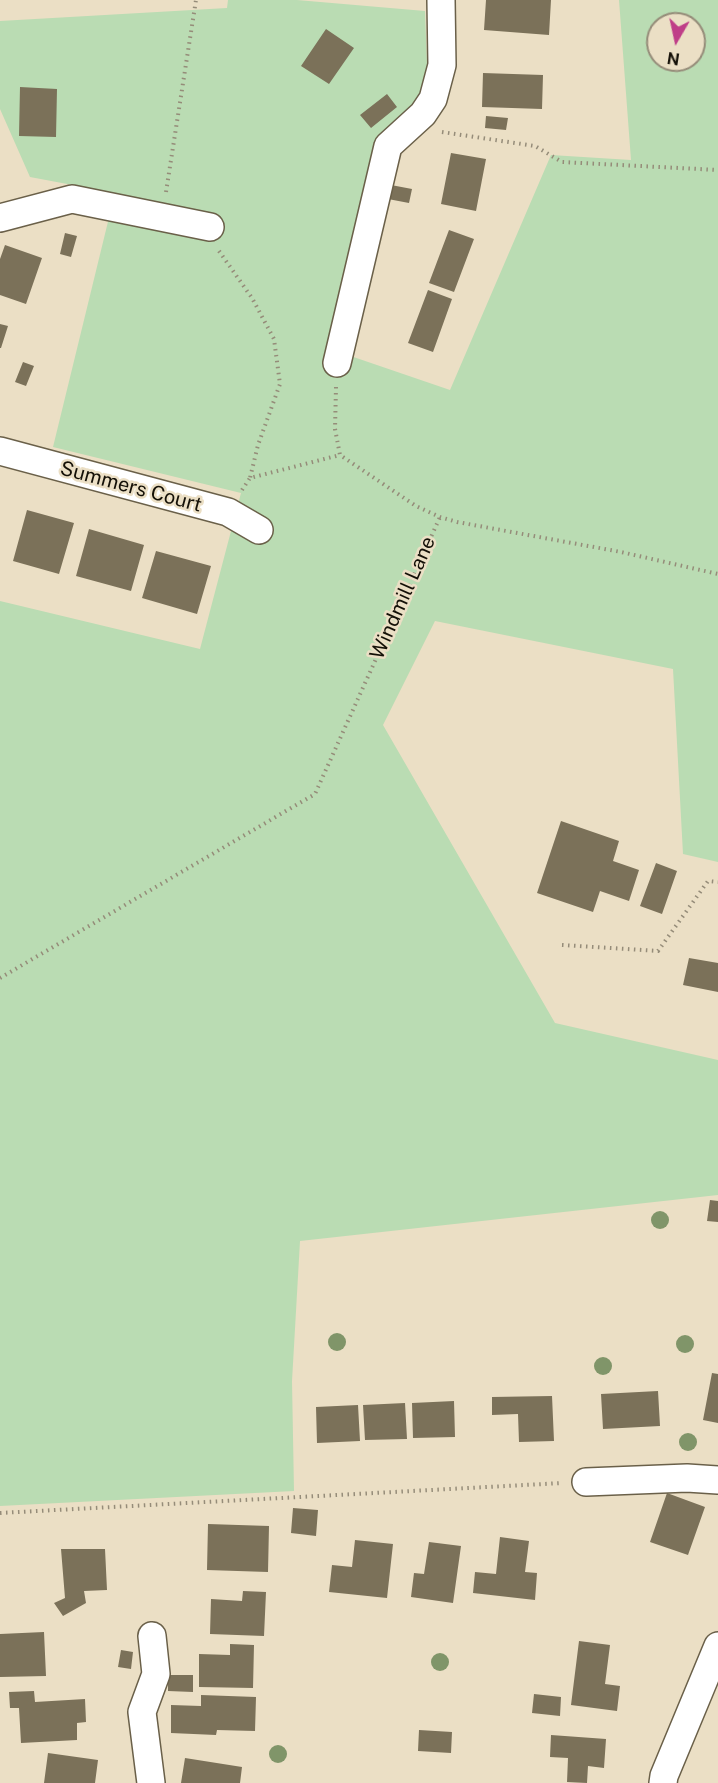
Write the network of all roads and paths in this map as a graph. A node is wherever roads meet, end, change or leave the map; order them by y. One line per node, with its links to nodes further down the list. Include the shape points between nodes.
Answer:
1 (196, 0): 5 (path)
2 (441, 0): 3 (street, via 442,65 433,99)
3 (423, 114): 4 (path, via 441,132 535,146 562,162); 8 (street, via 388,146)
4 (718, 170)
5 (162, 217): 6 (street, via 72,199); 7 (street)
6 (0, 218)
7 (210, 227): 11 (path, via 214,243 252,298 274,339 280,384)
8 (337, 363): 10 (path, via 335,429)
9 (0, 451): 12 (street, Summers Court)
10 (340, 455): 11 (path); 13 (path, Windmill Lane, via 416,506)
11 (250, 478): 12 (path)
12 (228, 512): 14 (street, Summers Court)
13 (440, 517): 15 (path); 18 (path, Windmill Lane, via 315,794)
14 (259, 530)
15 (718, 574)
16 (718, 882): 17 (path, via 708,881 658,951)
17 (562, 945)
18 (0, 978)
19 (718, 1480): 20 (street)
20 (586, 1482): 21 (path)
21 (0, 1513)
22 (152, 1636): 25 (street, via 156,1674 142,1712)
23 (718, 1646): 24 (street)
24 (671, 1781)
25 (151, 1783)

